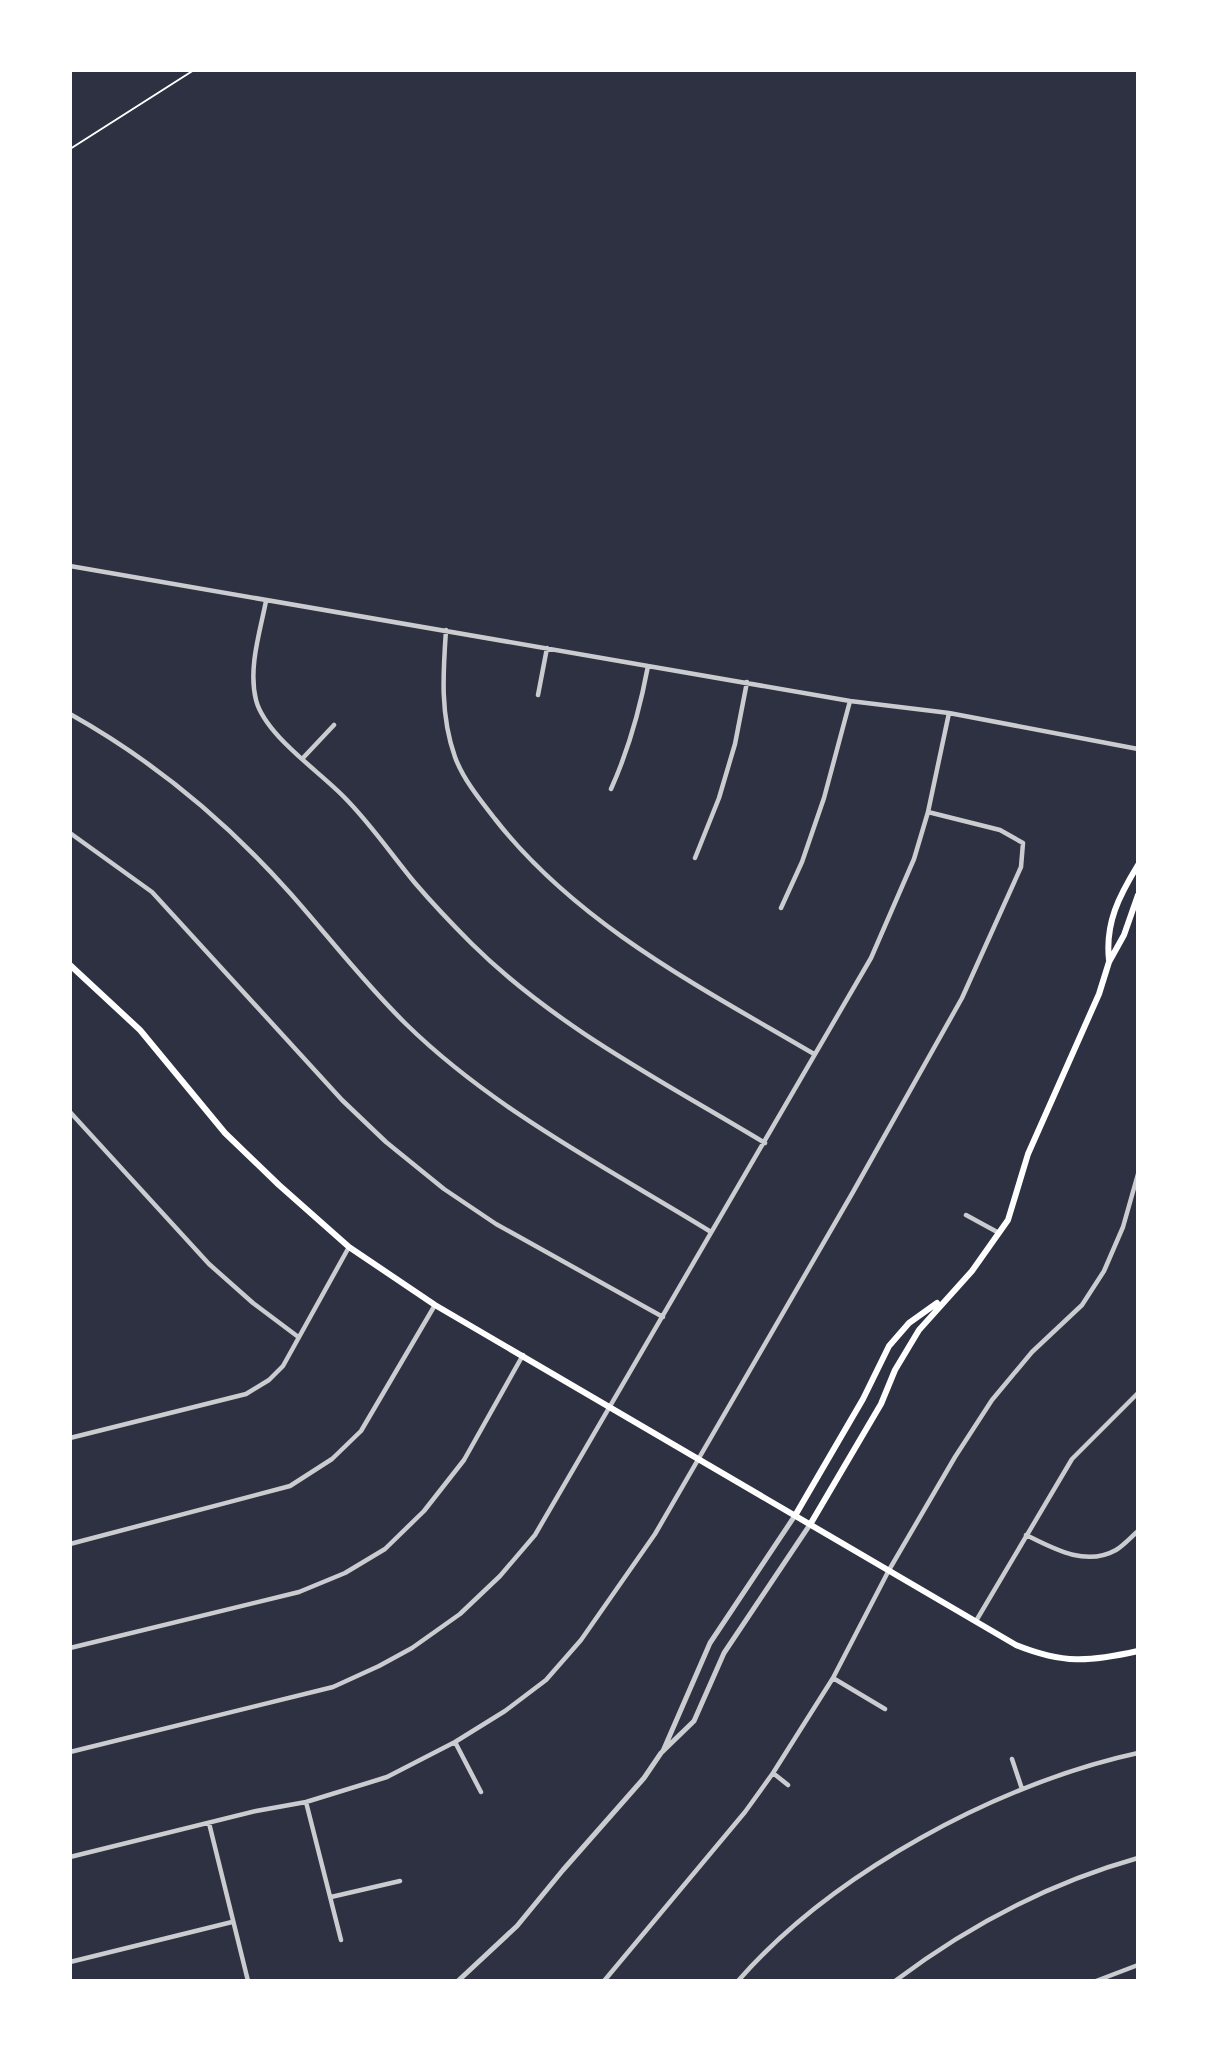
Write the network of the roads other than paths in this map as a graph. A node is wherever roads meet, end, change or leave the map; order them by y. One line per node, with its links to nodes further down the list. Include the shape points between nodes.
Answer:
1 (70, 566): 2 (street)
2 (266, 601): 3 (street); 13 (street, via 255,662 257,702 265,721)
3 (446, 630): 4 (street); 23 (street, via 444,717 455,759 506,834 544,875 608,927 656,961)
4 (547, 648): 5 (street); 7 (street)
5 (648, 666): 6 (street); 14 (street, via 626,756)
6 (747, 682): 8 (street); 17 (street, via 735,744)
7 (538, 695)
8 (850, 701): 9 (street); 20 (street, via 824,798)
9 (949, 713): 12 (street); 15 (street)
10 (70, 714): 28 (street, via 115,739 177,784 234,834 407,1025 478,1086)
11 (334, 725): 13 (street)
12 (1138, 749)
13 (302, 758): 25 (street, via 344,797 417,886 474,946 532,997 591,1040)
14 (611, 789)
15 (928, 811): 23 (street, via 914,859 871,958); 39 (street, via 1000,830 1023,843 1021,867 962,998)
16 (70, 832): 33 (street, via 152,892 342,1101 386,1142 495,1224)
17 (695, 858)
18 (1138, 865): 21 (main road, via 1111,918)
19 (1138, 895): 21 (main road)
20 (781, 908)
21 (1109, 962): 29 (main road, via 1028,1154)
22 (70, 965): 30 (main road, via 140,1030 225,1133)
23 (814, 1054): 25 (street)
24 (70, 1112): 34 (street, via 209,1264)
25 (765, 1143): 28 (street)
26 (1138, 1174): 45 (street, via 1104,1271 1082,1305 1032,1352 992,1400)
27 (966, 1215): 29 (street)
28 (711, 1232): 33 (street)
29 (1000, 1233): 31 (main road)
30 (349, 1247): 32 (main road); 34 (street)
31 (945, 1298): 40 (main road, via 909,1323 889,1346); 41 (main road, via 904,1352 881,1404)
32 (435, 1305): 35 (main road); 44 (street, via 361,1431 332,1459 290,1486)
33 (663, 1317): 37 (street)
34 (297, 1336): 38 (street, via 283,1366 246,1394)
35 (523, 1355): 37 (main road); 47 (street, via 464,1460 424,1511 386,1549 299,1592)
36 (1138, 1392): 43 (street, via 1072,1458)
37 (610, 1408): 39 (main road); 52 (street, via 535,1535 460,1614 412,1648 333,1687)
38 (70, 1438)
39 (697, 1460): 40 (main road); 51 (street, via 655,1534 581,1640 546,1680)
40 (796, 1514): 41 (main road); 54 (street, via 710,1643)
41 (811, 1523): 45 (main road); 54 (street, via 724,1653 694,1720)
42 (1138, 1531): 43 (street, via 1116,1550 1095,1557 1074,1556)
43 (1026, 1535): 46 (street)
44 (70, 1544)
45 (890, 1570): 46 (main road); 49 (street)
46 (975, 1622): 48 (main road, via 1045,1657 1075,1661)
47 (70, 1648)
48 (1138, 1651)
49 (833, 1678): 50 (street); 56 (street)
50 (885, 1709)
51 (455, 1742): 59 (street); 60 (street, via 387,1777)
52 (70, 1752)
53 (1138, 1753): 58 (street)
54 (661, 1754): 71 (street, via 517,1926)
55 (1012, 1759): 58 (street)
56 (772, 1773): 57 (street); 72 (street, via 745,1812)
57 (788, 1785)
58 (1022, 1789): 73 (street, via 880,1861 786,1934)
59 (481, 1792)
60 (306, 1802): 61 (street); 65 (street)
61 (209, 1823): 62 (street); 66 (street)
62 (70, 1857)
63 (1138, 1858): 74 (street, via 995,1915)
64 (401, 1881): 65 (street)
65 (331, 1897): 67 (street)
66 (232, 1922): 68 (street); 70 (street)
67 (341, 1940)
68 (70, 1962)
69 (1138, 1965): 75 (street)
70 (248, 1981)
71 (458, 1981)
72 (604, 1981)
73 (738, 1981)
74 (895, 1981)
75 (1096, 1981)

